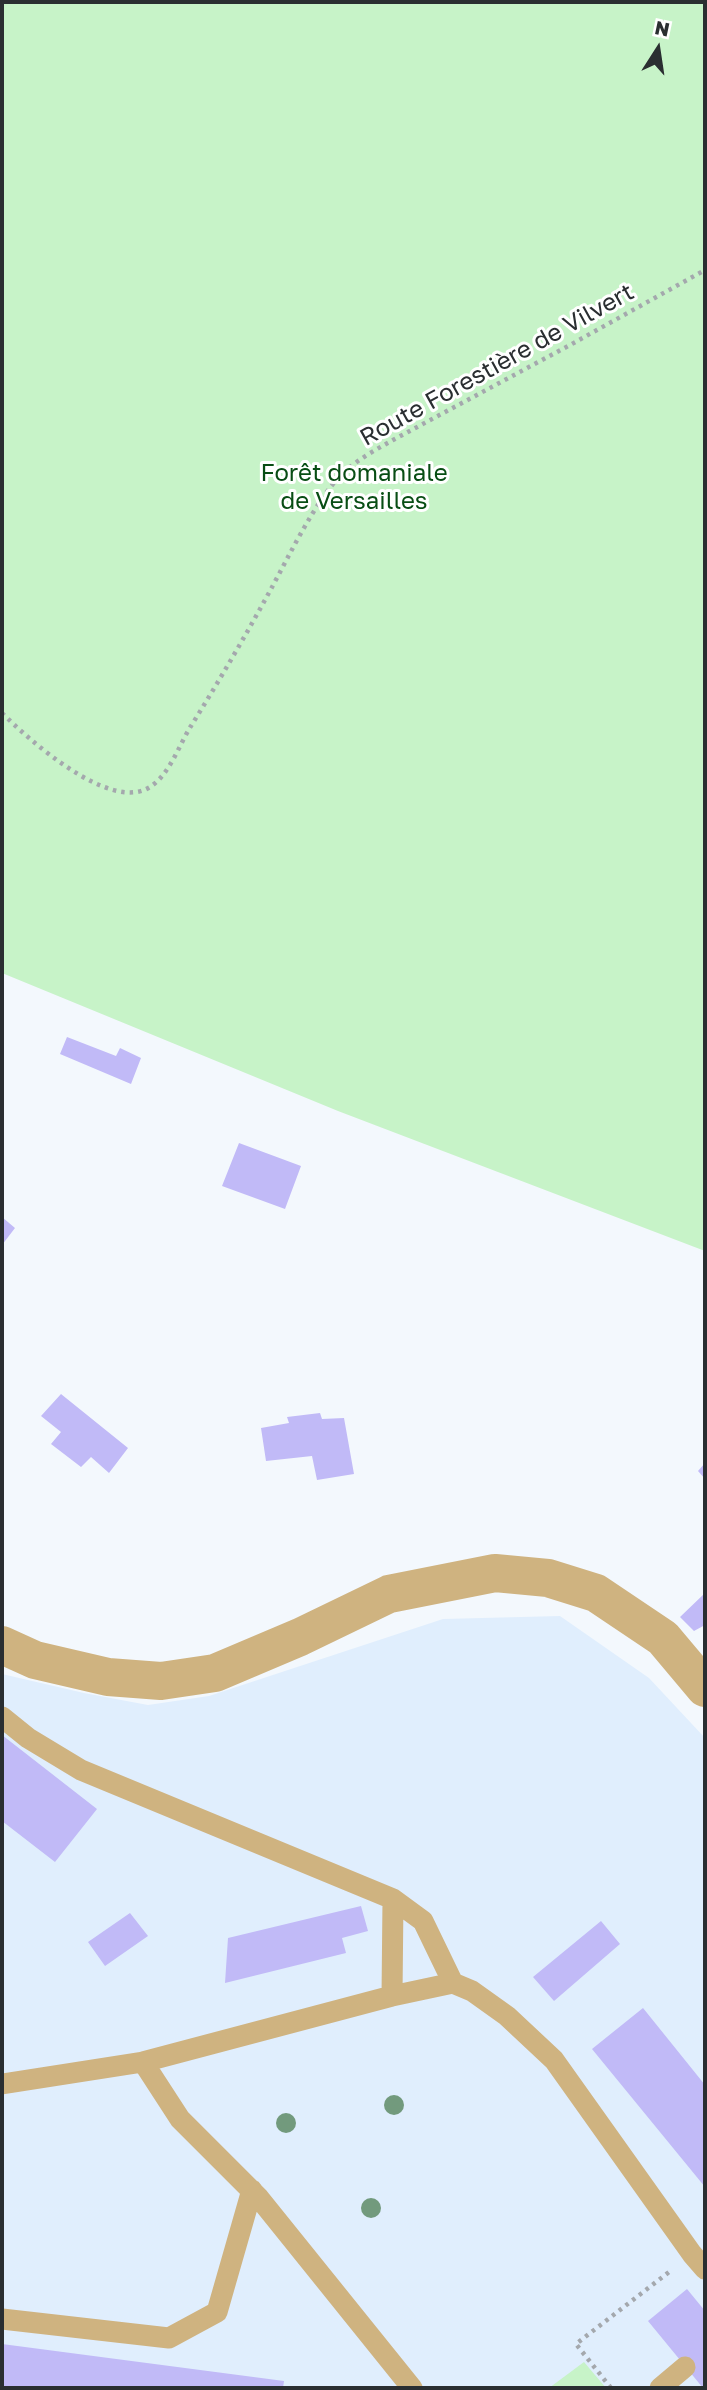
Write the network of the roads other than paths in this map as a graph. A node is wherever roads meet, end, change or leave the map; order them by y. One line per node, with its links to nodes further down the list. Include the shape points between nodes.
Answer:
1 (2, 1645): 2 (street, via 36,1660 108,1677 161,1681 215,1673 389,1594 495,1573 548,1578 596,1593 663,1638)
2 (705, 1688)
3 (2, 1717): 4 (lane, via 81,1770)
4 (393, 1899): 5 (lane, via 423,1921); 6 (lane)
5 (453, 1983): 6 (lane); 10 (lane, via 507,2016 554,2060)
6 (392, 1996): 7 (lane)
7 (144, 2062): 8 (lane); 9 (lane, via 180,2119)
8 (2, 2084)
9 (252, 2190): 11 (lane, via 217,2312 169,2338); 13 (lane)
10 (699, 2262)
11 (2, 2319)
12 (685, 2367): 14 (lane)
13 (412, 2388)
14 (660, 2388)

